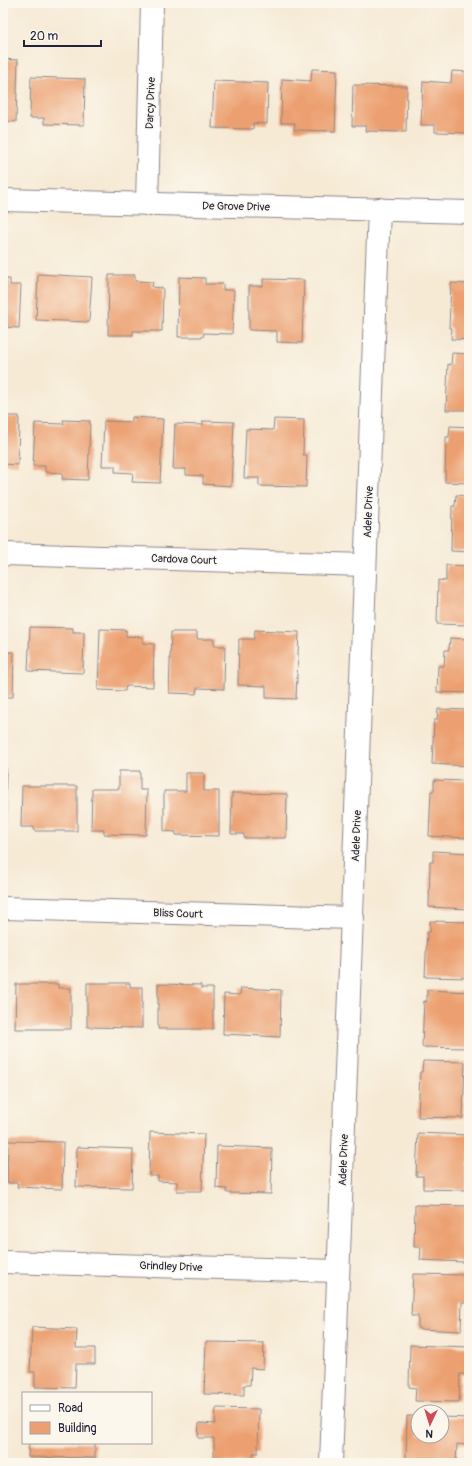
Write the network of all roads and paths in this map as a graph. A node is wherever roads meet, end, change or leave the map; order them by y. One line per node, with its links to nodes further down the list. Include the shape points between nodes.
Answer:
1 (152, 3): 3 (street, Darcy Drive)
2 (3, 200): 3 (street, De Grove Drive)
3 (147, 204): 4 (street, De Grove Drive)
4 (379, 209): 5 (street, De Grove Drive); 7 (street, Adele Drive)
5 (469, 212)
6 (3, 554): 7 (street, Cardova Court)
7 (366, 565): 9 (street, Adele Drive)
8 (3, 908): 9 (street, Bliss Court)
9 (353, 918): 11 (street, Adele Drive)
10 (3, 1262): 11 (street, Grindley Drive)
11 (338, 1271): 12 (street, Adele Drive)
12 (332, 1463)

